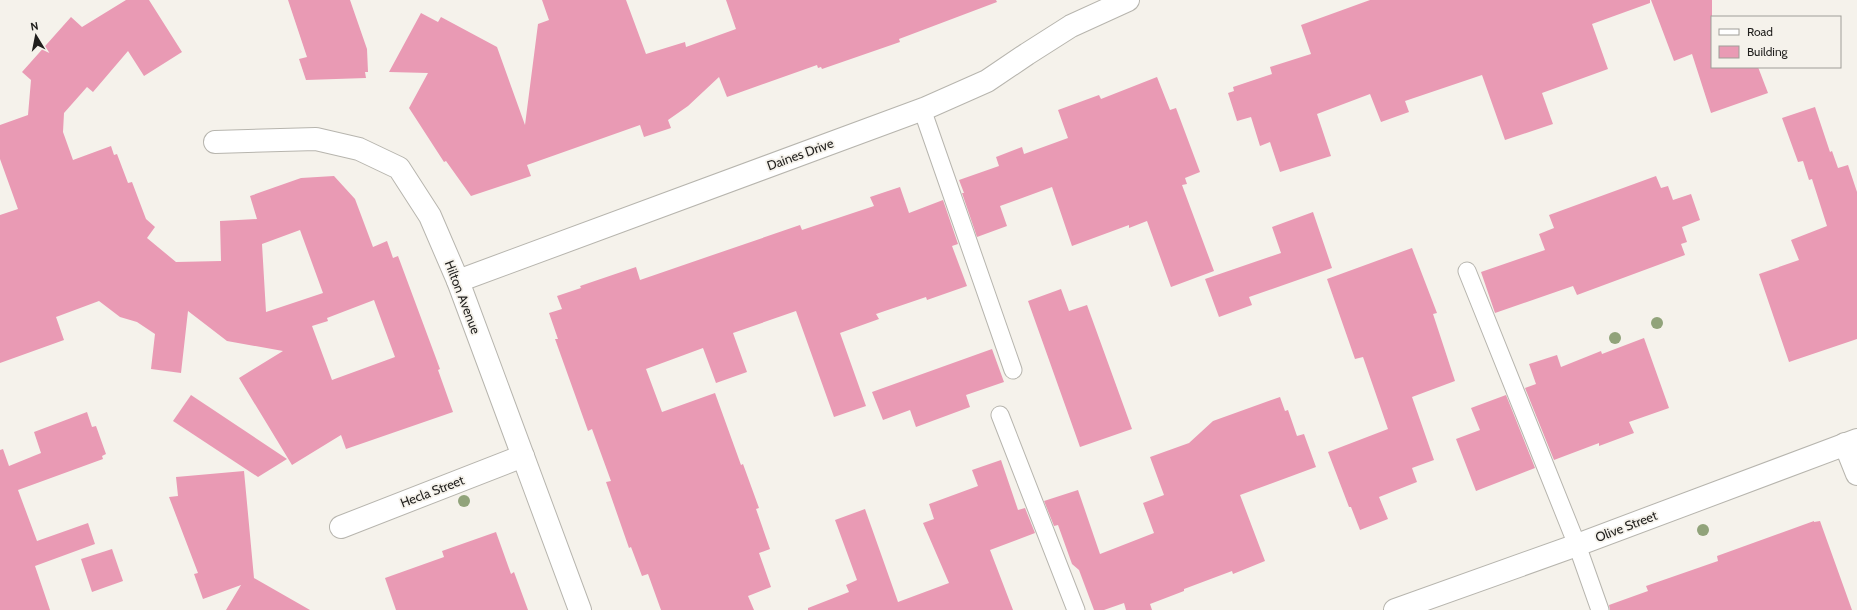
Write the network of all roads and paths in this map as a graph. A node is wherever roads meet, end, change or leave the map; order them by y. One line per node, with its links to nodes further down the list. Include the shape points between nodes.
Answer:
1 (1128, 0): 2 (street, Daines Drive, via 1071,26 987,81)
2 (922, 109): 5 (street, Daines Drive); 6 (lane)
3 (215, 142): 5 (street, Hilton Avenue, via 316,138 359,149 398,168 430,216)
4 (1467, 271): 12 (lane)
5 (458, 281): 9 (street, Hilton Avenue)
6 (1013, 370)
7 (1000, 414): 14 (lane)
8 (1851, 442): 10 (street); 12 (street, Olive Street)
9 (523, 456): 11 (street, Hecla Street); 13 (street, Hilton Avenue)
10 (1857, 474)
11 (341, 527)
12 (1576, 545): 15 (street, Olive Street); 16 (lane)
13 (580, 610)
14 (1076, 610)
15 (1395, 610)
16 (1600, 610)

